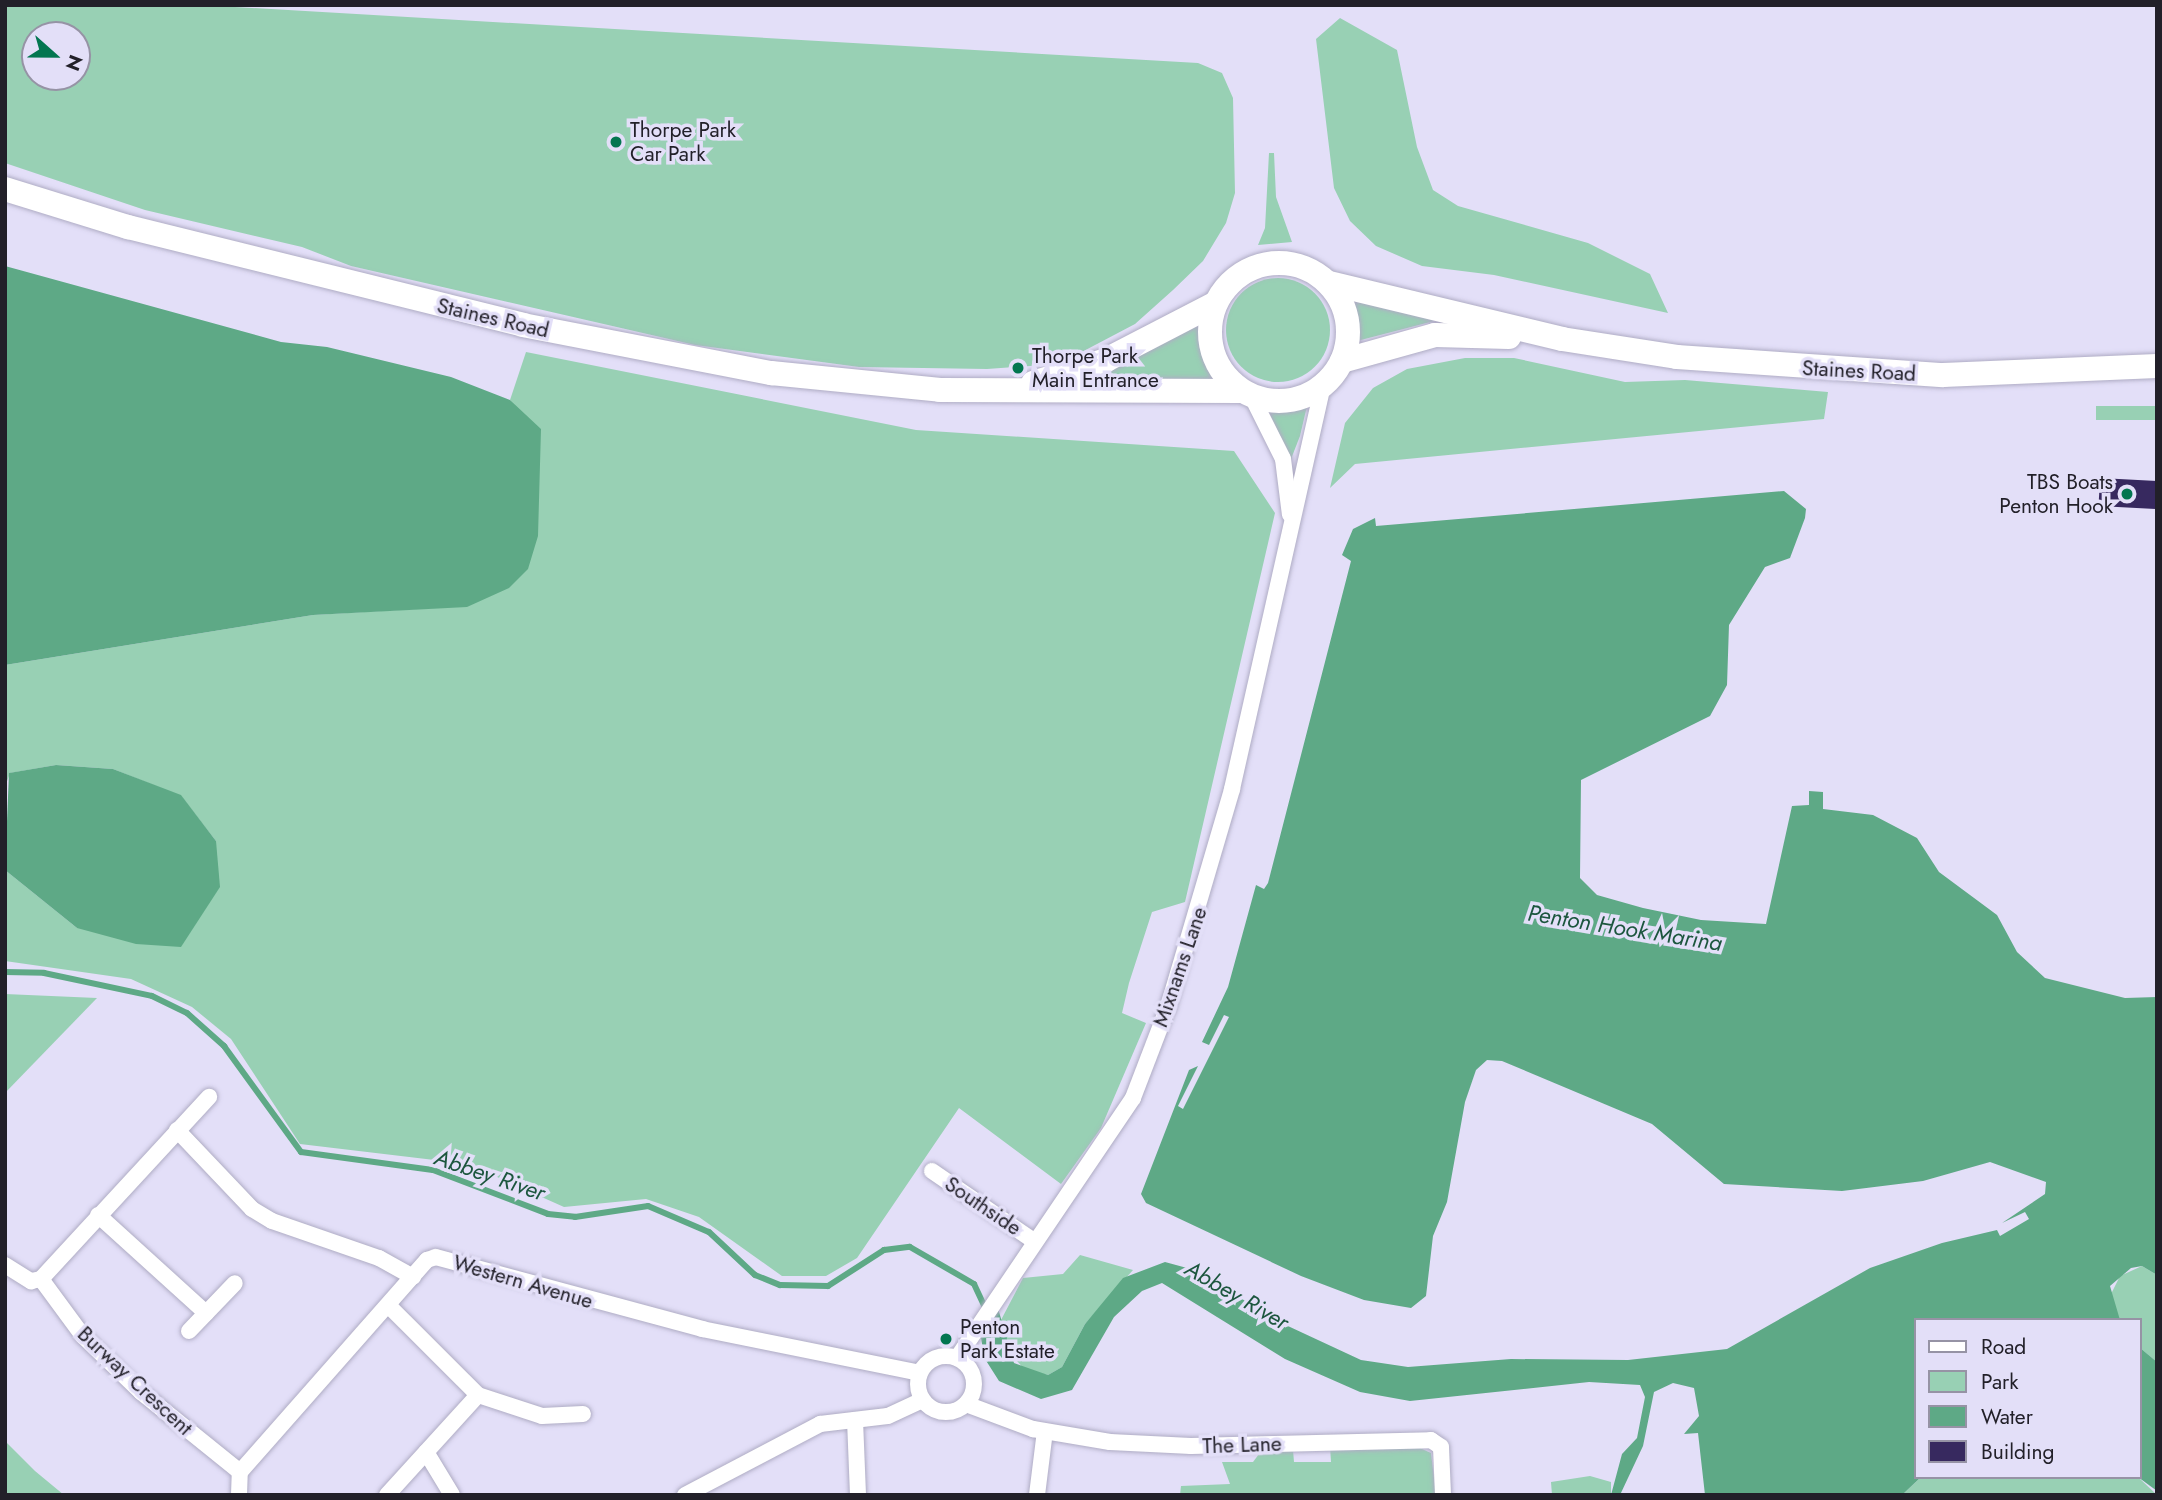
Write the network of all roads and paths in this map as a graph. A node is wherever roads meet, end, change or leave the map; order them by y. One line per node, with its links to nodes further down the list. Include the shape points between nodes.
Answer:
1 (5, 188): 8 (main road, Staines Road, via 128,227 645,352 858,384)
2 (1329, 283): 3 (main road, via 1300,265 1269,262 1239,274); 4 (main road, Staines Road); 5 (main road, via 1348,320)
3 (1214, 304): 8 (main road, Staines Road, via 1106,360); 9 (main road, via 1210,343 1215,361)
4 (1562, 339): 5 (main road, Staines Road, via 1435,335); 6 (main road, Staines Road, via 1677,358 1870,373)
5 (1342, 360): 7 (main road)
6 (2157, 366)
7 (1323, 386): 9 (main road, via 1289,401); 10 (street, Mixnams Lane)
8 (991, 391): 9 (main road, Staines Road)
9 (1246, 394): 10 (street, Mixnams Lane, via 1283,459)
10 (1291, 528): 15 (street, Mixnams Lane, via 1232,789 1168,1007 1133,1098)
11 (209, 1097): 12 (street)
12 (177, 1129): 14 (street); 17 (street, via 251,1209 379,1258)
13 (932, 1171): 15 (street, Southside)
14 (98, 1215): 18 (street); 21 (street)
15 (1034, 1241): 23 (street, Mixnams Lane)
16 (5, 1265): 18 (street, via 31,1280)
17 (413, 1278): 20 (street, Western Avenue); 24 (street, Western Avenue, via 436,1257 702,1329)
18 (41, 1279): 32 (street, Burway Crescent, via 83,1336 141,1392)
19 (235, 1283): 21 (street)
20 (388, 1305): 25 (street); 32 (street, Western Avenue)
21 (206, 1313): 22 (street)
22 (189, 1331)
23 (957, 1358): 24 (street, via 935,1358); 27 (street, via 974,1384)
24 (920, 1373): 26 (street)
25 (478, 1395): 28 (street, via 542,1416); 31 (street)
26 (923, 1400): 27 (street, via 946,1412); 29 (street, via 904,1412)
27 (966, 1404): 30 (street, The Lane)
28 (583, 1414)
29 (855, 1420): 36 (street, via 799,1433); 37 (street)
30 (1045, 1431): 38 (street); 39 (street, The Lane, via 1161,1446 1439,1443)
31 (426, 1452): 34 (street); 35 (street)
32 (240, 1472): 33 (street, Western Avenue)
33 (233, 1493)
34 (387, 1495)
35 (452, 1495)
36 (685, 1495)
37 (858, 1495)
38 (1037, 1495)
39 (1443, 1495)

